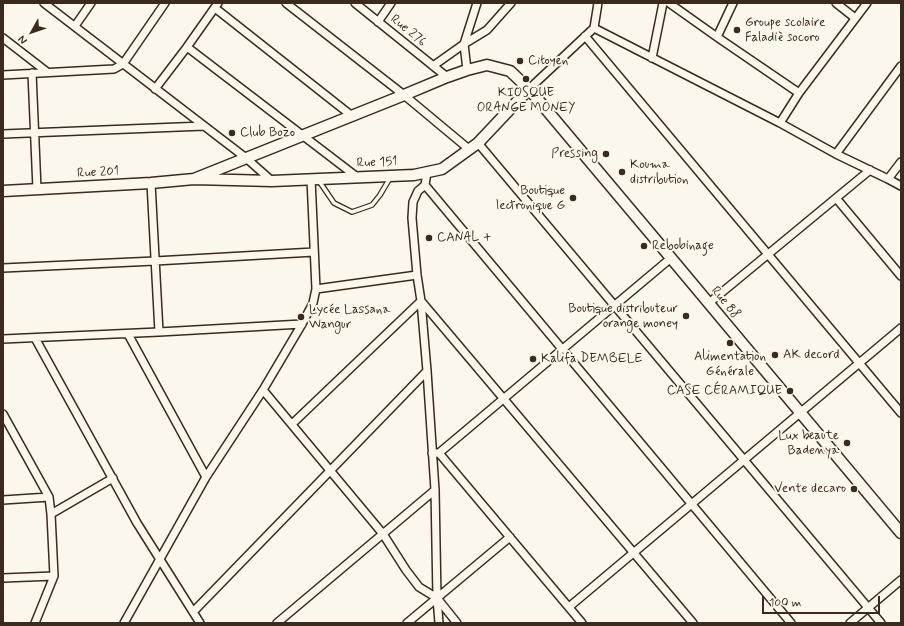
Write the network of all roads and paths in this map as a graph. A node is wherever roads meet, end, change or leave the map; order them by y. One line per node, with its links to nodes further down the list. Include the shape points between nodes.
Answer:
1 (44, 3): 18 (street)
2 (91, 3): 18 (street)
3 (165, 3): 26 (street)
4 (286, 3): 37 (street)
5 (355, 3): 17 (street, Rue 276)
6 (391, 3): 17 (street)
7 (477, 3): 23 (street)
8 (511, 3): 23 (street, via 487,30)
9 (598, 3): 19 (street)
10 (663, 3): 25 (street)
11 (669, 3): 21 (street)
12 (733, 3): 21 (street)
13 (836, 3): 16 (street)
14 (867, 3): 16 (street)
15 (217, 5): 24 (street); 38 (street)
16 (855, 18): 36 (street)
17 (378, 22): 27 (street, Rue 276)
18 (75, 26): 26 (street)
19 (594, 28): 20 (street); 25 (street)
20 (585, 36): 35 (street); 63 (street)
21 (717, 37): 36 (street)
22 (3, 38): 30 (street)
23 (464, 44): 27 (street); 29 (street)
24 (187, 47): 34 (street); 43 (street)
25 (652, 58): 39 (street)
26 (123, 64): 30 (street, via 114,69); 34 (street)
27 (433, 66): 33 (street, Rue 276)
28 (901, 66): 45 (street)
29 (467, 70): 33 (main road, Rue 88); 35 (main road, Rue 88, via 487,65 510,71)
30 (47, 72): 31 (street)
31 (32, 73): 32 (street); 41 (street)
32 (3, 74)
33 (447, 77): 37 (main road, Rue 88)
34 (155, 89): 40 (street)
35 (529, 89): 44 (main road, Rue 151); 64 (main road, Rue 88)
36 (799, 93): 39 (street)
37 (404, 95): 38 (main road, Rue 88); 44 (street)
38 (352, 116): 43 (main road, Rue 88)
39 (780, 123): 45 (street)
40 (204, 126): 41 (street); 46 (street)
41 (34, 133): 42 (street); 59 (street)
42 (3, 134)
43 (302, 136): 46 (main road, Rue 88); 51 (street)
44 (474, 146): 49 (main road, Rue 151, via 442,169); 72 (street)
45 (836, 154): 48 (street)
46 (246, 158): 52 (main road, Rue 88); 55 (street)
47 (901, 162): 54 (street)
48 (870, 170): 54 (street); 61 (street)
49 (427, 172): 50 (main road, Rue 151); 57 (street)
50 (392, 175): 51 (main road, Rue 151); 53 (lane, via 372,205 352,212 334,203)
51 (356, 177): 53 (main road, Rue 151)
52 (194, 179): 55 (main road, Rue 151); 56 (main road, Rue 201)
53 (314, 179): 55 (main road, Rue 151); 62 (street)
54 (888, 179): 58 (street)
55 (272, 181)
56 (151, 183): 59 (main road, Rue 201); 65 (street)
57 (425, 185): 67 (street, via 418,191 413,202); 79 (street)
58 (901, 186)
59 (37, 189): 60 (main road, Rue 201)
60 (3, 191)
61 (836, 198): 63 (street); 68 (street)
62 (314, 252): 65 (street); 69 (street)
63 (768, 254): 71 (street); 80 (street)
64 (671, 258): 71 (main road, Rue 88); 72 (street)
65 (155, 261): 66 (street); 75 (street)
66 (3, 268)
67 (417, 275): 69 (street); 70 (street)
68 (901, 276)
69 (316, 289): 73 (street, via 313,303)
70 (421, 301): 81 (street); 83 (street); 87 (street)
71 (709, 303): 85 (main road, Rue 88)
72 (614, 306): 79 (street); 89 (street)
73 (302, 324): 75 (street); 82 (street)
74 (901, 328): 80 (street)
75 (159, 332): 76 (street)
76 (128, 334): 77 (street); 91 (street)
77 (35, 338): 78 (street); 92 (street)
78 (3, 339)
79 (562, 350): 83 (street); 96 (street)
80 (859, 363): 84 (street); 85 (street)
81 (427, 371): 88 (street); 90 (street)
82 (263, 390): 87 (street); 91 (street)
83 (504, 399): 88 (street); 101 (street)
84 (901, 412)
85 (800, 413): 89 (street); 98 (main road, Rue 88)
86 (3, 414): 94 (street)
87 (292, 424): 90 (street)
88 (436, 453): 93 (street); 100 (street)
89 (744, 460): 96 (street); 108 (street)
90 (330, 470): 99 (street); 109 (street)
91 (206, 477): 102 (street)
92 (113, 478): 97 (street); 102 (street)
93 (435, 490): 99 (street); 106 (street)
94 (49, 497): 95 (street); 97 (street)
95 (3, 500)
96 (691, 504): 101 (street); 119 (street)
97 (51, 514): 103 (street)
98 (901, 533)
99 (383, 534): 106 (street, via 419,587); 113 (street)
100 (510, 537): 106 (street); 107 (street)
101 (634, 553): 107 (street); 118 (street)
102 (159, 559): 109 (street); 111 (street)
103 (54, 576): 104 (street); 110 (street)
104 (3, 578)
105 (901, 580): 108 (street)
106 (437, 598): 114 (street); 115 (street); 116 (street)
107 (569, 607): 117 (street)
108 (868, 608): 120 (street); 121 (street)
109 (193, 612): 112 (street)
110 (35, 623)
111 (124, 623)
112 (200, 623)
113 (277, 623)
114 (407, 623)
115 (439, 623)
116 (457, 623)
117 (582, 623)
118 (693, 623)
119 (791, 623)
120 (850, 623)
121 (881, 623)

